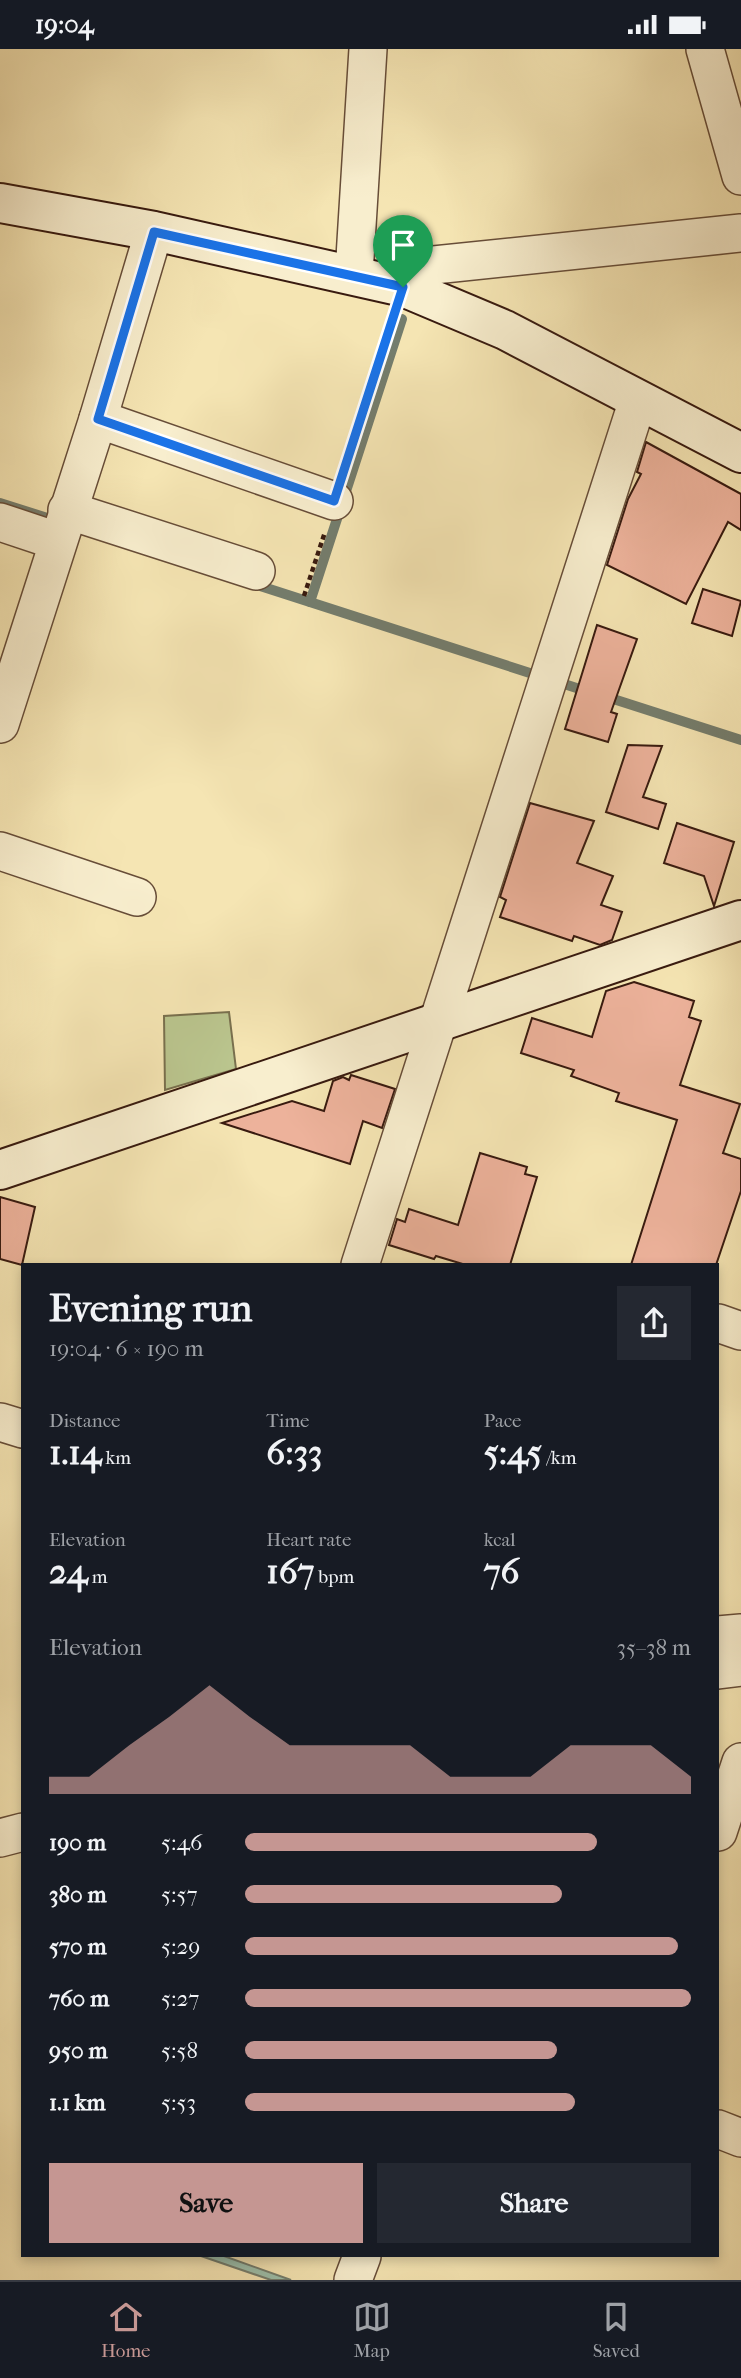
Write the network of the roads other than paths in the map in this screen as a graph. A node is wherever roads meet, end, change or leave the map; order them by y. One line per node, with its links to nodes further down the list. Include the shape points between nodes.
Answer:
1 (368, 49): 7 (street)
2 (712, 50): 3 (street)
3 (741, 176)
4 (0, 204): 5 (street)
5 (154, 232): 7 (street); 10 (street)
6 (741, 233): 8 (street, via 434,265 411,276)
7 (354, 274): 8 (street)
8 (403, 287): 9 (street, via 505,330)
9 (638, 400): 11 (street); 20 (street)
10 (98, 419): 12 (street); 14 (street)
11 (741, 453)
12 (334, 501)
13 (0, 522): 14 (street)
14 (62, 526): 15 (street); 16 (street)
15 (256, 571)
16 (0, 724)
17 (0, 851): 18 (street)
18 (137, 897)
19 (739, 922): 20 (street)
20 (439, 1021): 21 (street); 22 (street)
21 (0, 1170)
22 (364, 1263)
23 (719, 1323): 24 (street)
24 (741, 1331)
25 (0, 1422): 26 (street)
26 (21, 1428)
27 (741, 1633): 28 (street)
28 (719, 1635)
29 (741, 1667): 30 (street)
30 (719, 1670)
31 (741, 1762): 32 (street)
32 (719, 1829)
33 (21, 1833): 34 (street)
34 (0, 1838)
35 (719, 2129): 36 (street)
36 (741, 2138)
37 (362, 2257): 38 (street)
38 (353, 2280)

